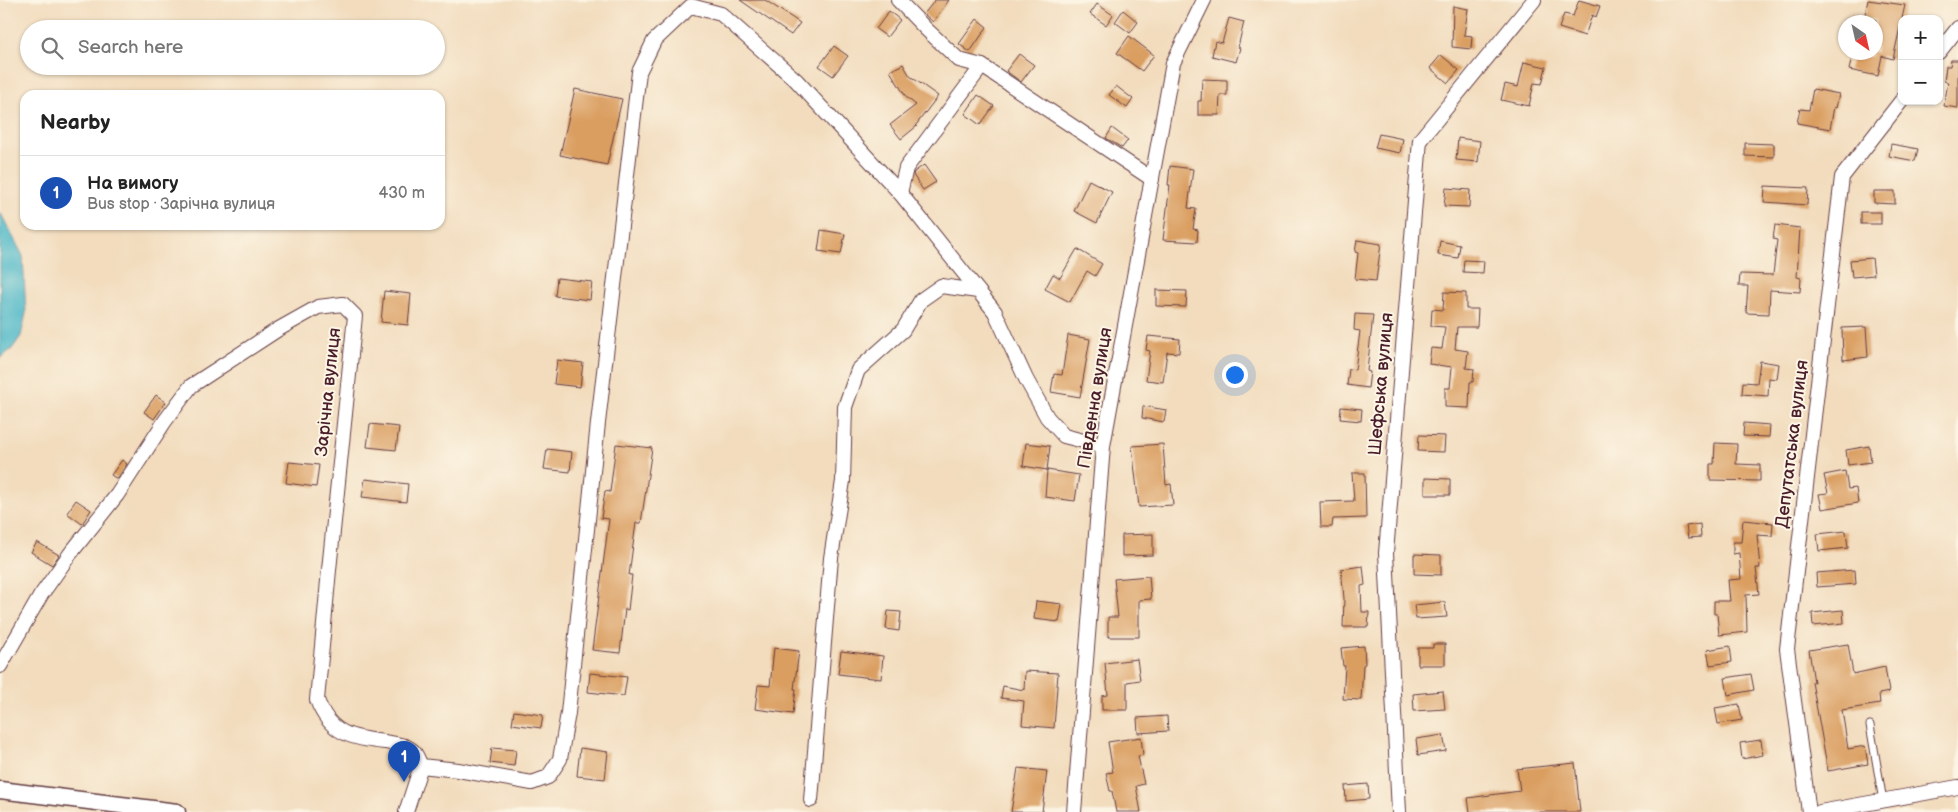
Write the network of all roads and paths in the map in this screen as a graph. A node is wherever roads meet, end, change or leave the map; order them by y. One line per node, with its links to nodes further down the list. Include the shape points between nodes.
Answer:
1 (898, 0): 6 (street, via 959,60)
2 (1204, 0): 8 (street, Південна вулиця, via 1174,63)
3 (1534, 0): 22 (street, Шефська вулиця, via 1420,140 1386,553)
4 (1958, 28): 5 (street)
5 (1943, 47)
6 (982, 66): 8 (street); 9 (street, via 906,168)
7 (1898, 105): 23 (street, Депутатська вулиця, via 1842,177 1787,649)
8 (1152, 179): 11 (street, Південна вулиця)
9 (900, 193): 10 (street); 14 (street, via 796,80 721,14 691,6 654,41 639,72 568,713 560,759 548,778 532,782)
10 (978, 291): 11 (street, via 995,312 1047,417 1064,436); 17 (street, via 941,286 921,300 903,330 858,370 844,407 843,481 832,558)
11 (1103, 446): 21 (street, Південна вулиця)
12 (0, 666): 14 (street, Зарічна вулиця, via 41,595 117,494 191,386 318,307 343,304 355,316 317,700 332,726 346,734 402,744 414,752)
13 (1870, 725): 18 (lane)
14 (421, 766): 20 (street)
15 (1958, 787): 18 (street)
16 (0, 790): 19 (street)
17 (811, 800)
18 (1883, 801): 24 (street)
19 (177, 812)
20 (406, 812)
21 (1074, 812)
22 (1399, 812)
23 (1809, 812)
24 (1820, 812)

